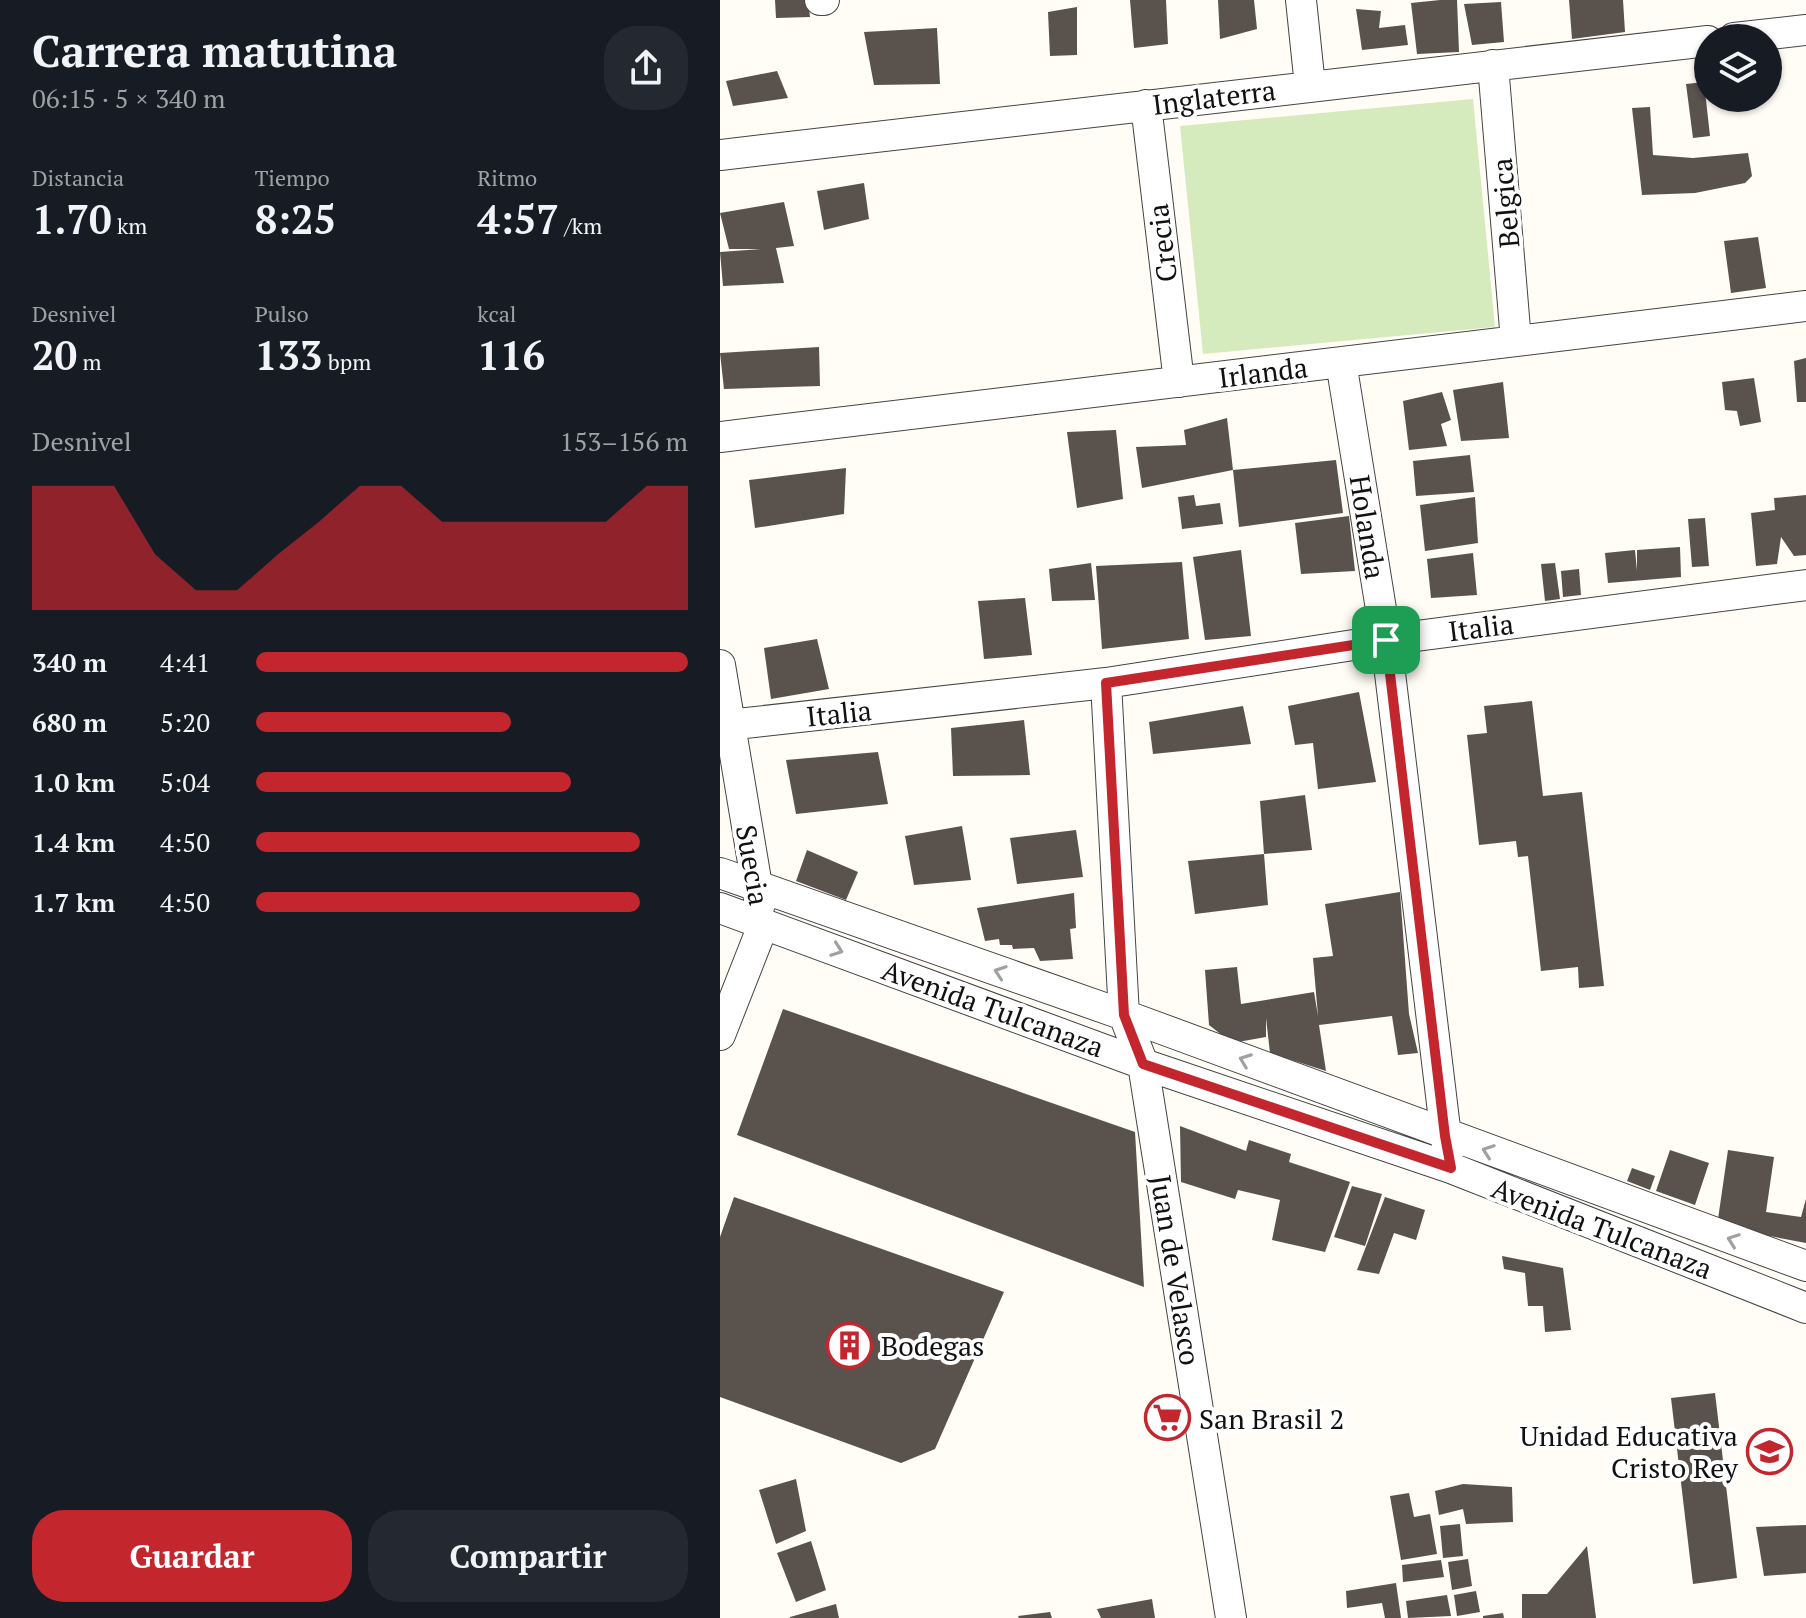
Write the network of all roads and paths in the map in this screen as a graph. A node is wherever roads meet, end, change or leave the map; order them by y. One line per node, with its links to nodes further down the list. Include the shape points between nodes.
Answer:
1 (1301, 0): 6 (street)
2 (1806, 30): 3 (street)
3 (1782, 33)
4 (1694, 43): 5 (street, Inglaterra)
5 (1493, 65): 6 (street, Inglaterra); 10 (street, Belgica)
6 (1310, 86): 7 (street, Inglaterra)
7 (1146, 105): 8 (street, Inglaterra); 12 (street, Crecia)
8 (720, 155)
9 (1806, 306): 10 (street, Irlanda)
10 (1516, 341): 11 (street, Irlanda)
11 (1341, 362): 12 (street, Irlanda); 15 (street, Holanda)
12 (1179, 382): 13 (street, Irlanda)
13 (720, 437)
14 (1806, 585): 15 (street, Italia)
15 (1386, 640): 17 (street, Italia); 26 (street, Holanda)
16 (720, 665): 18 (street, Suecia)
17 (1106, 683): 18 (street, Italia); 23 (street, Juan de Velasco)
18 (728, 725): 20 (street, Suecia)
19 (720, 873): 20 (street, Avenida Tulcanaza)
20 (756, 886): 22 (street, Suecia); 23 (street, Avenida Tulcanaza, one-way to 20)
21 (720, 908): 22 (street, Avenida Tulcanaza)
22 (764, 923): 24 (street); 25 (street, Avenida Tulcanaza, one-way to 25)
23 (1124, 1015): 25 (street, Juan de Velasco); 26 (street, Avenida Tulcanaza, one-way to 23)
24 (720, 1035)
25 (1143, 1064): 27 (street, Avenida Tulcanaza); 30 (street, Juan de Velasco)
26 (1445, 1136): 27 (street, Holanda); 28 (street, Avenida Tulcanaza, one-way to 26)
27 (1451, 1168): 29 (street, Avenida Tulcanaza)
28 (1806, 1266)
29 (1806, 1308)
30 (1231, 1618)

